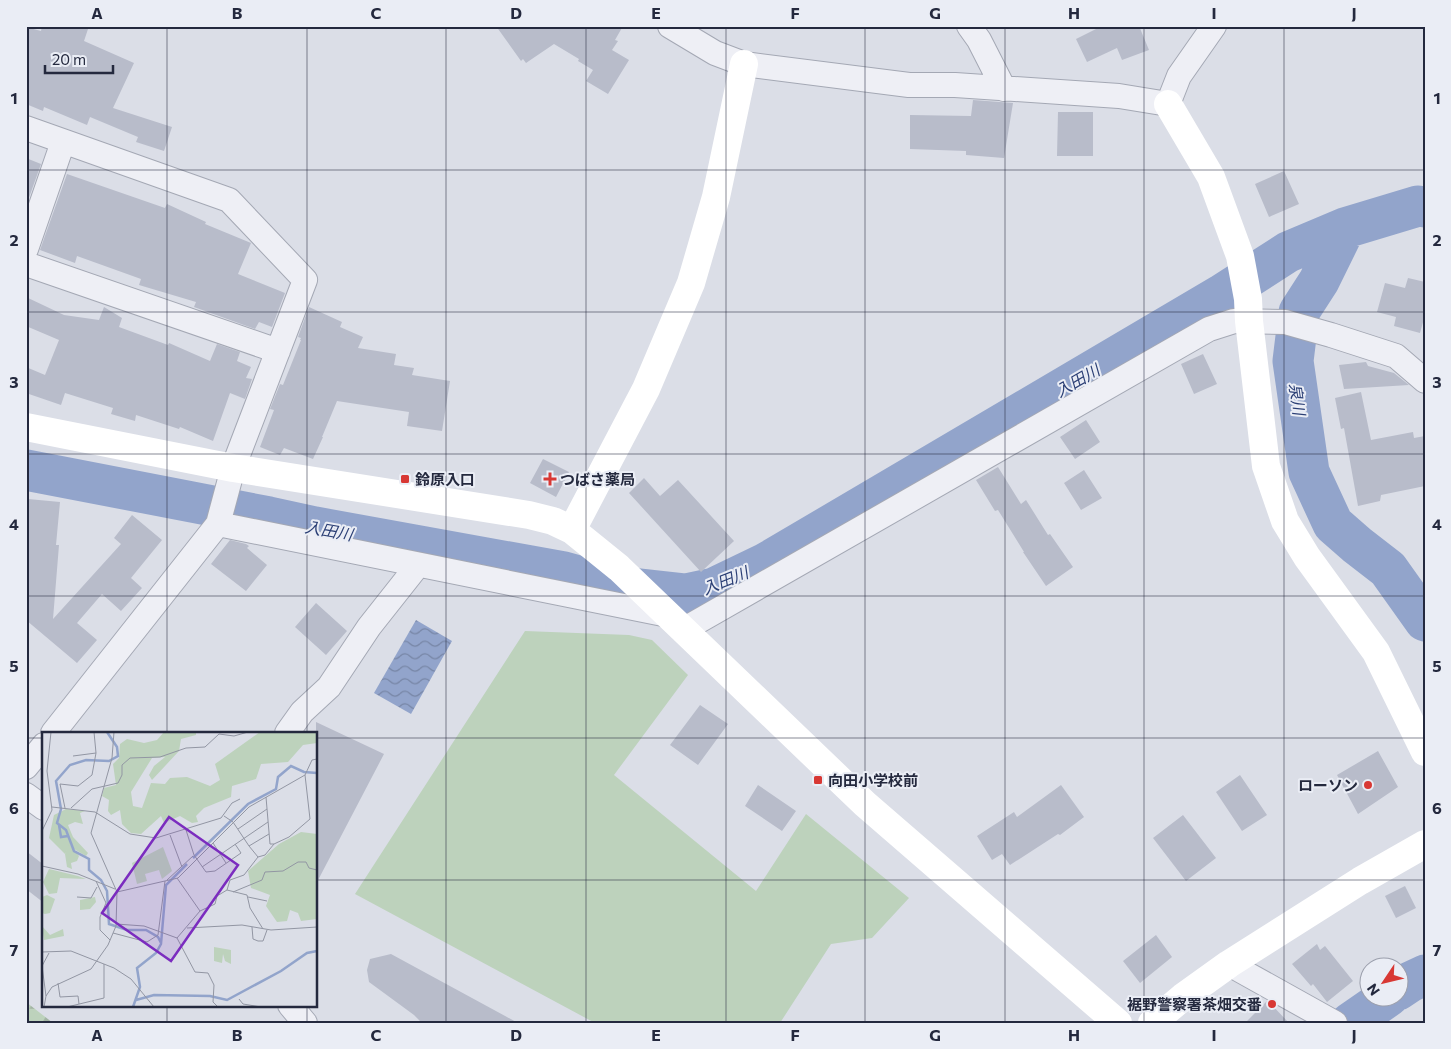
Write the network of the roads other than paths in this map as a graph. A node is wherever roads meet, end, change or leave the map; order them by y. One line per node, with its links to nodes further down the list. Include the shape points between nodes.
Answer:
1 (670, 26): 4 (street, via 715,53)
2 (969, 26): 5 (street, via 980,40)
3 (1214, 26): 6 (street, via 1179,76)
4 (744, 64): 5 (street, via 909,85); 17 (street, via 716,197 691,283 646,389)
5 (1004, 89): 6 (street, via 1119,96)
6 (1168, 104): 11 (street, via 1211,177 1240,256)
7 (26, 128): 8 (street)
8 (63, 142): 9 (street); 12 (street, via 229,200 305,280)
9 (26, 248)
10 (26, 264): 12 (street)
11 (1248, 310): 13 (street, via 1396,356); 19 (street, via 1234,321 1208,330); 23 (street, via 1266,466 1285,521 1376,652)
12 (278, 351): 15 (street)
13 (1425, 382)
14 (26, 427): 15 (street)
15 (230, 478): 16 (street); 17 (street, via 529,515)
16 (219, 519): 18 (street); 20 (street)
17 (572, 530): 19 (street, via 619,568)
18 (418, 565): 19 (street); 21 (street, via 329,687 302,712)
19 (676, 623): 32 (street, via 865,804)
20 (54, 732)
21 (288, 732)
22 (42, 747): 24 (street)
23 (1425, 752)
24 (26, 767)
25 (26, 795): 26 (street)
26 (42, 807)
27 (1425, 844): 28 (street)
28 (1229, 964): 30 (street); 33 (street)
29 (291, 1006): 31 (street)
30 (1332, 1021)
31 (305, 1023)
32 (1118, 1023)
33 (1152, 1023)

